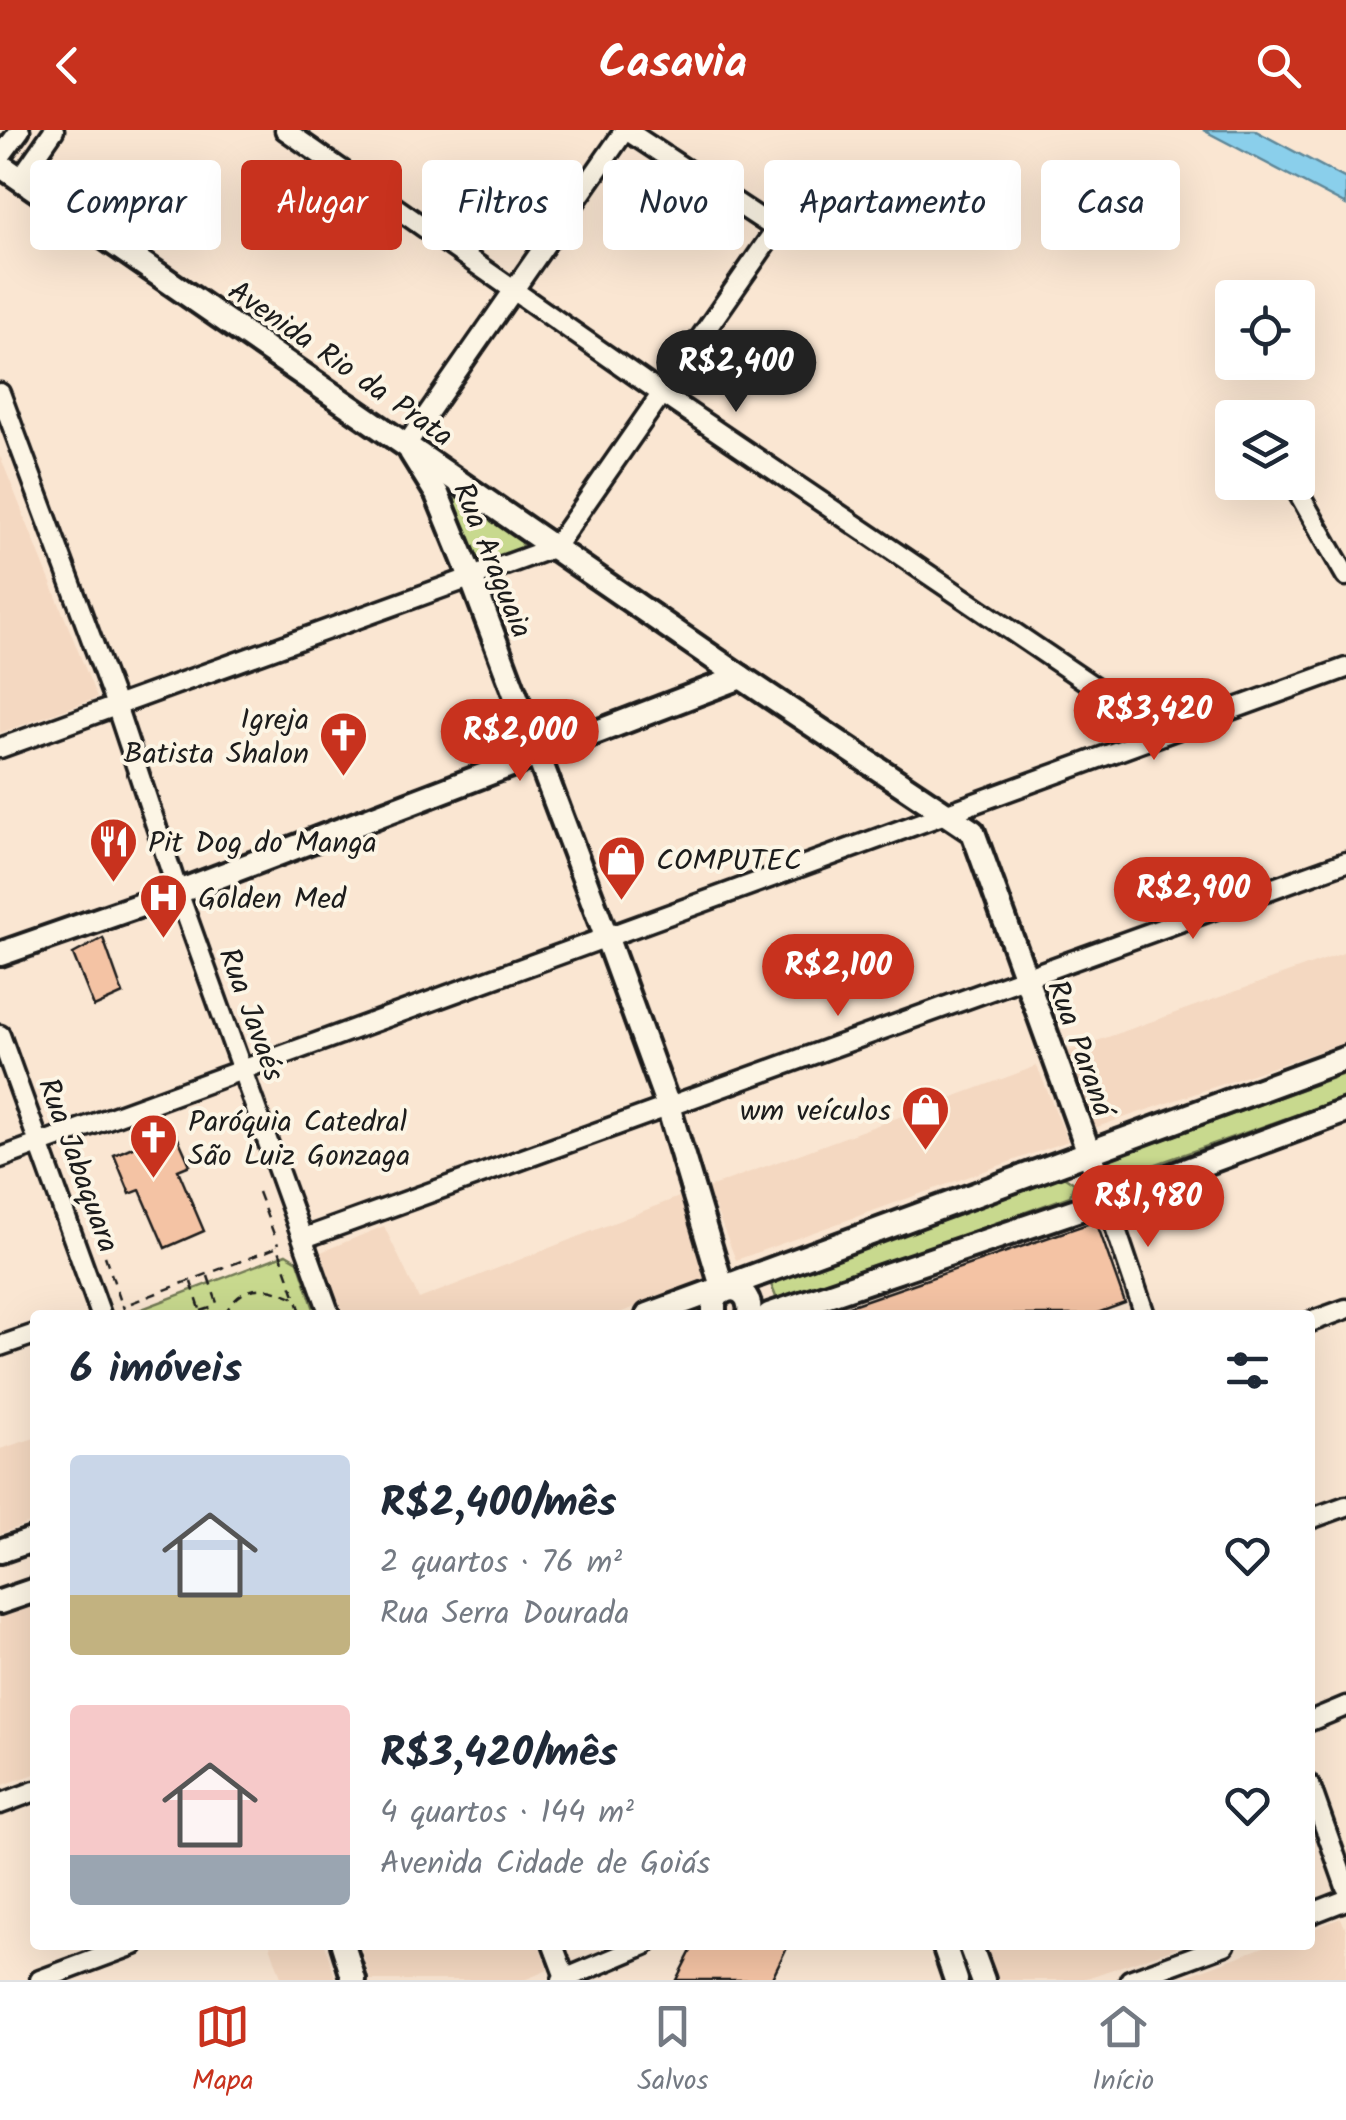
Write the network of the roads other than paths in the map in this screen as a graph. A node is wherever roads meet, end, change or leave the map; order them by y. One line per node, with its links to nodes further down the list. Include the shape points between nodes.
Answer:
1 (20, 130): 5 (street)
2 (54, 130): 7 (street)
3 (285, 130): 8 (street)
4 (626, 130): 8 (street); 10 (street, via 776,228)
5 (0, 157)
6 (0, 166): 7 (main road, Avenida Rio da Prata)
7 (20, 180): 11 (main road, Avenida Rio da Prata)
8 (515, 289): 10 (street); 11 (street)
9 (0, 393): 18 (street, Rua Javaés)
10 (662, 394): 13 (street); 19 (street)
11 (406, 445): 13 (main road, Avenida Rio da Prata); 15 (main road, Rua Araguaia, via 437,494)
12 (1302, 500): 14 (street)
13 (555, 548): 15 (street); 17 (main road, Avenida Rio da Prata)
14 (1346, 576)
15 (471, 577): 18 (street); 21 (main road, Rua Araguaia)
16 (1346, 668): 19 (street)
17 (741, 677): 21 (main road); 22 (main road, Avenida Rio da Prata)
18 (116, 705): 20 (street); 24 (street, Rua Javaés)
19 (1164, 734): 22 (street)
20 (0, 748)
21 (536, 755): 24 (main road); 25 (main road, Rua Araguaia)
22 (946, 812): 25 (street); 27 (main road, Rua Paraná, via 973,832)
23 (1346, 862): 27 (street)
24 (178, 892): 26 (main road); 30 (street, Rua Javaés)
25 (606, 936): 30 (street); 31 (main road, Rua Araguaia)
26 (0, 954)
27 (1024, 976): 31 (street); 34 (main road, Rua Paraná)
28 (0, 1035): 33 (street, Rua Jabaquara)
29 (1346, 1058): 34 (main road)
30 (244, 1069): 33 (street); 37 (street, Rua Javaés)
31 (668, 1106): 37 (street); 38 (main road, Rua Araguaia)
32 (1346, 1111): 36 (main road)
33 (41, 1143): 35 (street); 40 (street, Rua Jabaquara)
34 (1086, 1152): 36 (main road, Rua Paraná); 38 (main road)
35 (0, 1158)
36 (1106, 1200): 45 (main road); 46 (street, Rua Paraná)
37 (304, 1238): 41 (street, Rua Javaés)
38 (724, 1290): 42 (main road); 43 (main road); 44 (main road, via 744,1292)
39 (1346, 1309): 47 (street)
40 (95, 1310)
41 (328, 1310)
42 (663, 1310)
43 (714, 1310)
44 (749, 1310)
45 (784, 1310)
46 (1143, 1310)
47 (1315, 1320)
48 (30, 1336): 49 (street)
49 (0, 1346)
50 (1346, 1506): 51 (street)
51 (1315, 1516)
52 (30, 1541): 53 (main road)
53 (0, 1552)
54 (30, 1592): 55 (main road)
55 (0, 1602)
56 (1346, 1706): 57 (street)
57 (1315, 1719)
58 (30, 1793): 60 (street)
59 (1315, 1799): 61 (street)
60 (0, 1804)
61 (1346, 1887)
62 (1346, 1900): 63 (street)
63 (1315, 1912)
64 (121, 1950): 71 (street)
65 (345, 1950): 72 (main road)
66 (556, 1950): 73 (street)
67 (634, 1950): 73 (street)
68 (946, 1950): 74 (main road)
69 (972, 1950): 75 (main road)
70 (1211, 1950): 76 (street)
71 (40, 1980)
72 (354, 1980)
73 (565, 1980)
74 (956, 1980)
75 (983, 1980)
76 (1130, 1980)

